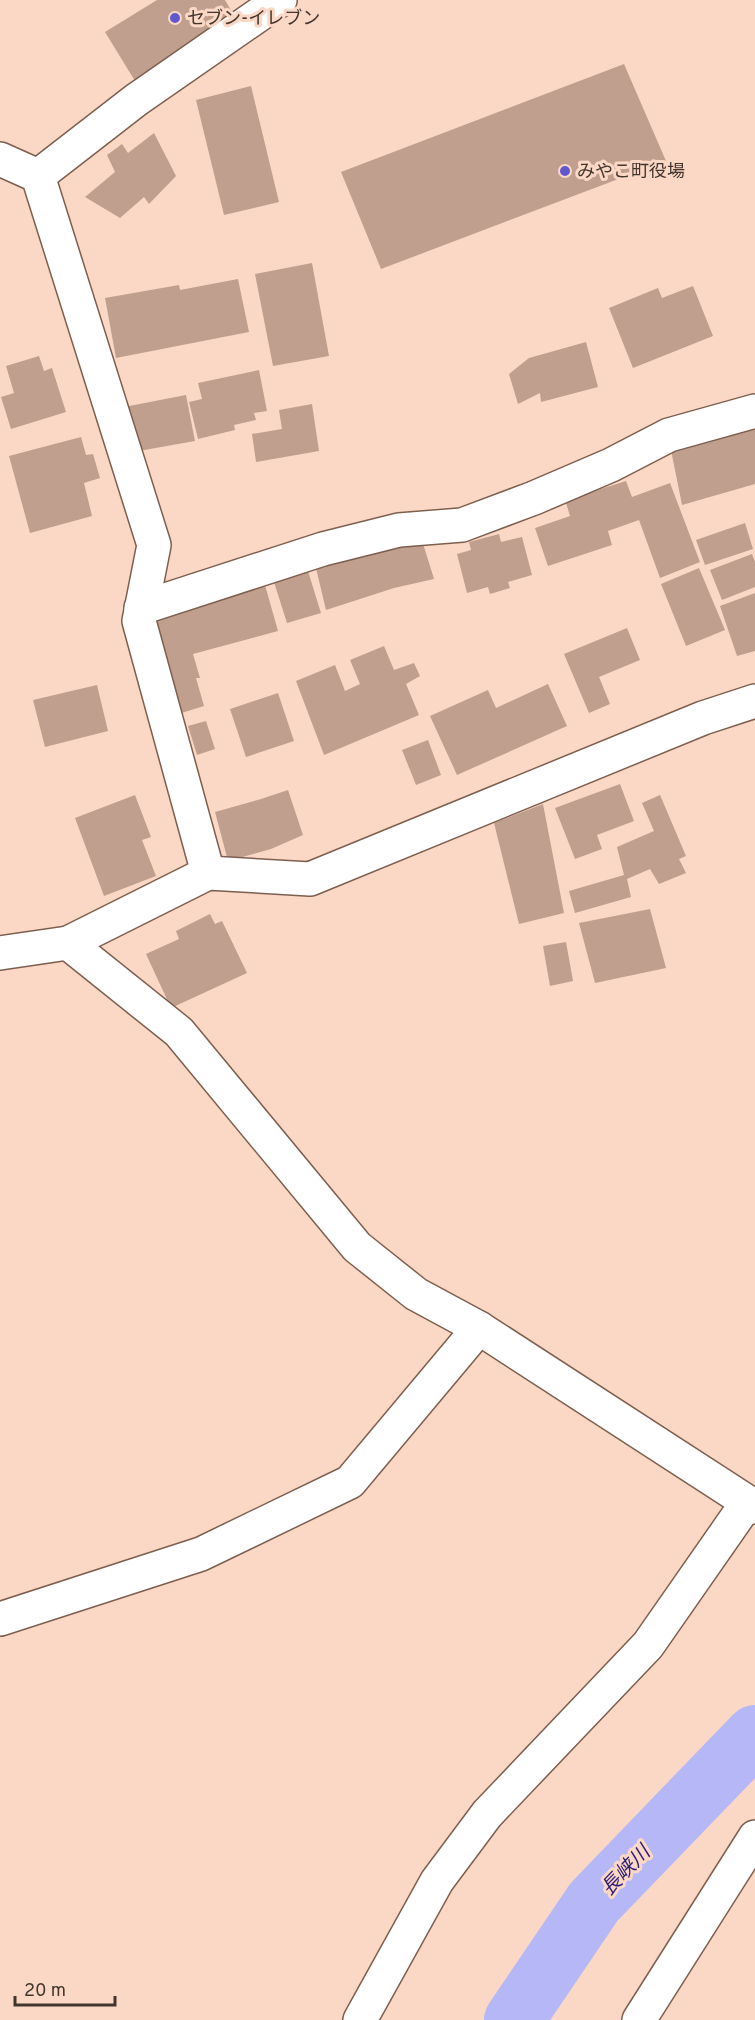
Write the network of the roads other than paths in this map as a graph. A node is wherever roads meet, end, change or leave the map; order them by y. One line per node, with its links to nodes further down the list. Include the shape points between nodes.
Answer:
1 (280, 0): 3 (street, via 136,100)
2 (0, 159): 3 (street)
3 (38, 176): 5 (street, via 154,544)
4 (755, 411): 5 (street, via 669,435 600,470 462,525 399,530 323,549)
5 (141, 608): 7 (street, via 139,621)
6 (755, 700): 7 (street, via 692,722 310,879)
7 (208, 873): 8 (street)
8 (68, 943): 9 (street); 10 (street, via 179,1032 357,1247 416,1294)
9 (0, 953)
10 (479, 1329): 11 (street); 12 (street, via 350,1482 201,1554)
11 (751, 1505): 14 (street, via 648,1646 480,1823 437,1881)
12 (0, 1619)
13 (755, 1837): 15 (street)
14 (360, 2020)
15 (639, 2020)

